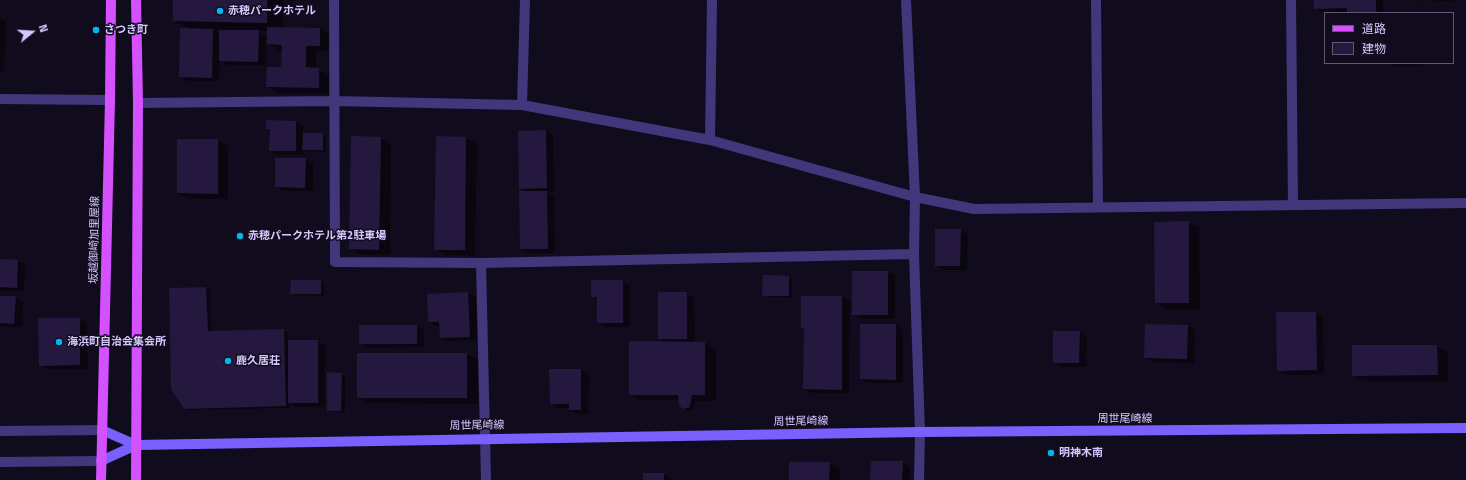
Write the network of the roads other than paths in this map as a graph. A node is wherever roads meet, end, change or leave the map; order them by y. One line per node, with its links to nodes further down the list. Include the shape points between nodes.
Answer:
1 (111, 0): 10 (main road, 坂越御崎加里屋線)
2 (136, 0): 12 (main road)
3 (334, 0): 11 (street)
4 (525, 0): 13 (street)
5 (712, 0): 14 (street)
6 (906, 0): 15 (street)
7 (1096, 0): 18 (street)
8 (1291, 0): 16 (street)
9 (0, 99): 10 (street)
10 (110, 100): 22 (main road, 坂越御崎加里屋線)
11 (333, 101): 12 (street); 13 (street); 20 (street, via 335,262)
12 (138, 103): 26 (main road)
13 (522, 105): 14 (street)
14 (710, 140): 15 (street)
15 (915, 197): 18 (street, via 974,209); 19 (street)
16 (1293, 204): 17 (street); 18 (street)
17 (1466, 204)
18 (1098, 207)
19 (914, 254): 20 (street); 24 (street)
20 (481, 263): 25 (street)
21 (1466, 428): 24 (main road, 周世尾崎線)
22 (102, 430): 23 (street); 26 (main road, 周世尾崎線); 27 (main road, 坂越御崎加里屋線)
23 (0, 431)
24 (920, 432): 25 (main road, 周世尾崎線); 32 (street)
25 (484, 438): 26 (main road, 周世尾崎線); 31 (street)
26 (136, 445): 27 (main road, 周世尾崎線); 30 (main road)
27 (101, 461): 28 (street); 29 (main road, 坂越御崎加里屋線)
28 (0, 462)
29 (101, 480)
30 (136, 480)
31 (486, 480)
32 (919, 480)

